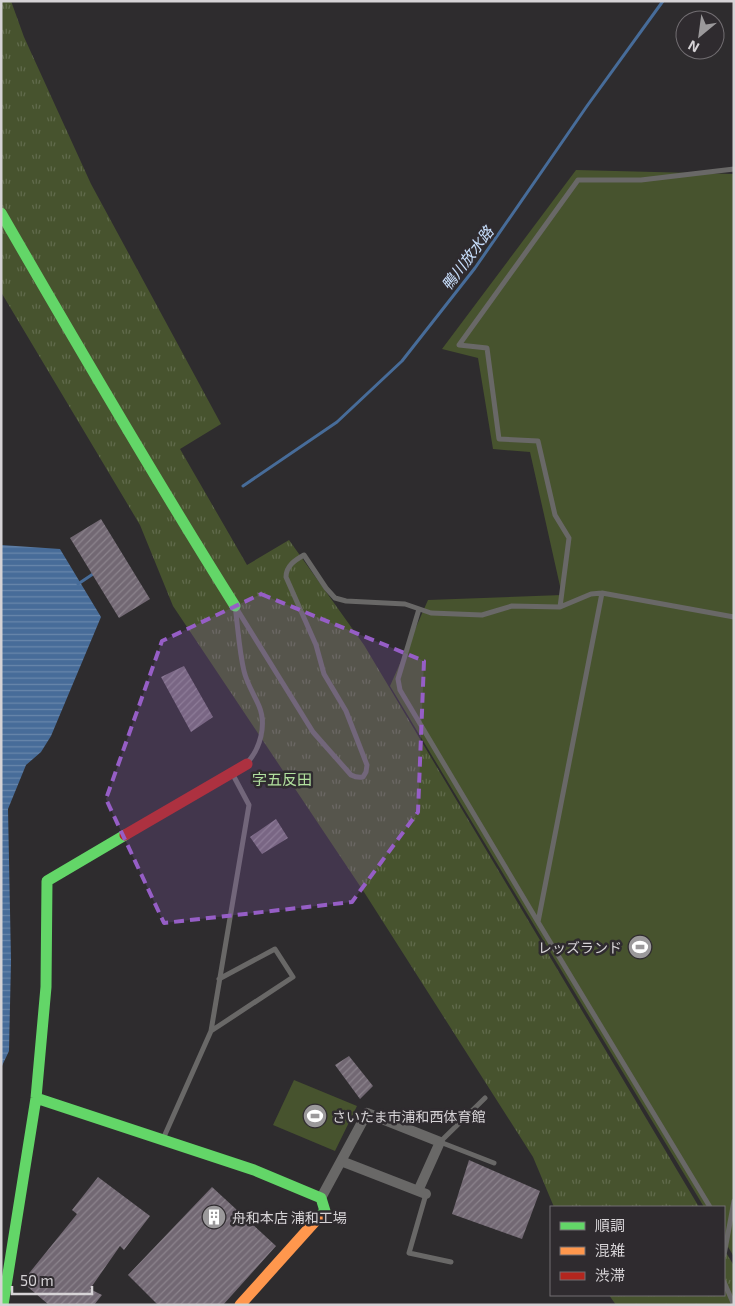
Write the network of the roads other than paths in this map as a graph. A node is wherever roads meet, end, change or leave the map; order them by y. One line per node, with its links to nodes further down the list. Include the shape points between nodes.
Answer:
1 (734, 169): 5 (lane, via 641,180 578,180 459,345 488,348 499,439 538,441 555,515 569,538)
2 (1, 213): 4 (street)
3 (602, 593): 5 (lane, via 591,594); 7 (lane); 10 (lane)
4 (235, 606): 6 (lane, via 313,732 356,778 363,777 367,765 346,711 324,674 316,645 286,571 304,555 335,598 405,604); 8 (lane, via 243,669 262,716 258,748)
5 (560, 607): 6 (lane, via 512,606 482,615 431,613)
6 (419, 609): 10 (lane, via 398,679 400,690)
7 (734, 617)
8 (247, 764): 9 (street)
9 (231, 772): 11 (lane, via 249,805); 13 (street, via 47,881 46,987)
10 (538, 922): 22 (lane)
11 (219, 980): 12 (lane); 12 (lane, via 275,949 293,977)
12 (211, 1030): 15 (lane)
13 (36, 1098): 15 (street); 26 (street)
14 (485, 1098): 16 (lane)
15 (163, 1140): 20 (street, via 254,1170)
16 (440, 1142): 17 (street, via 367,1113); 18 (lane); 19 (street)
17 (341, 1161): 19 (street); 20 (street)
18 (494, 1163)
19 (422, 1193): 24 (lane, via 410,1253)
20 (321, 1198): 27 (street, via 325,1211)
21 (734, 1201): 23 (lane)
22 (709, 1206)
23 (725, 1233)
24 (451, 1262)
25 (725, 1284): 28 (lane)
26 (3, 1305)
27 (240, 1305)
28 (734, 1305)

